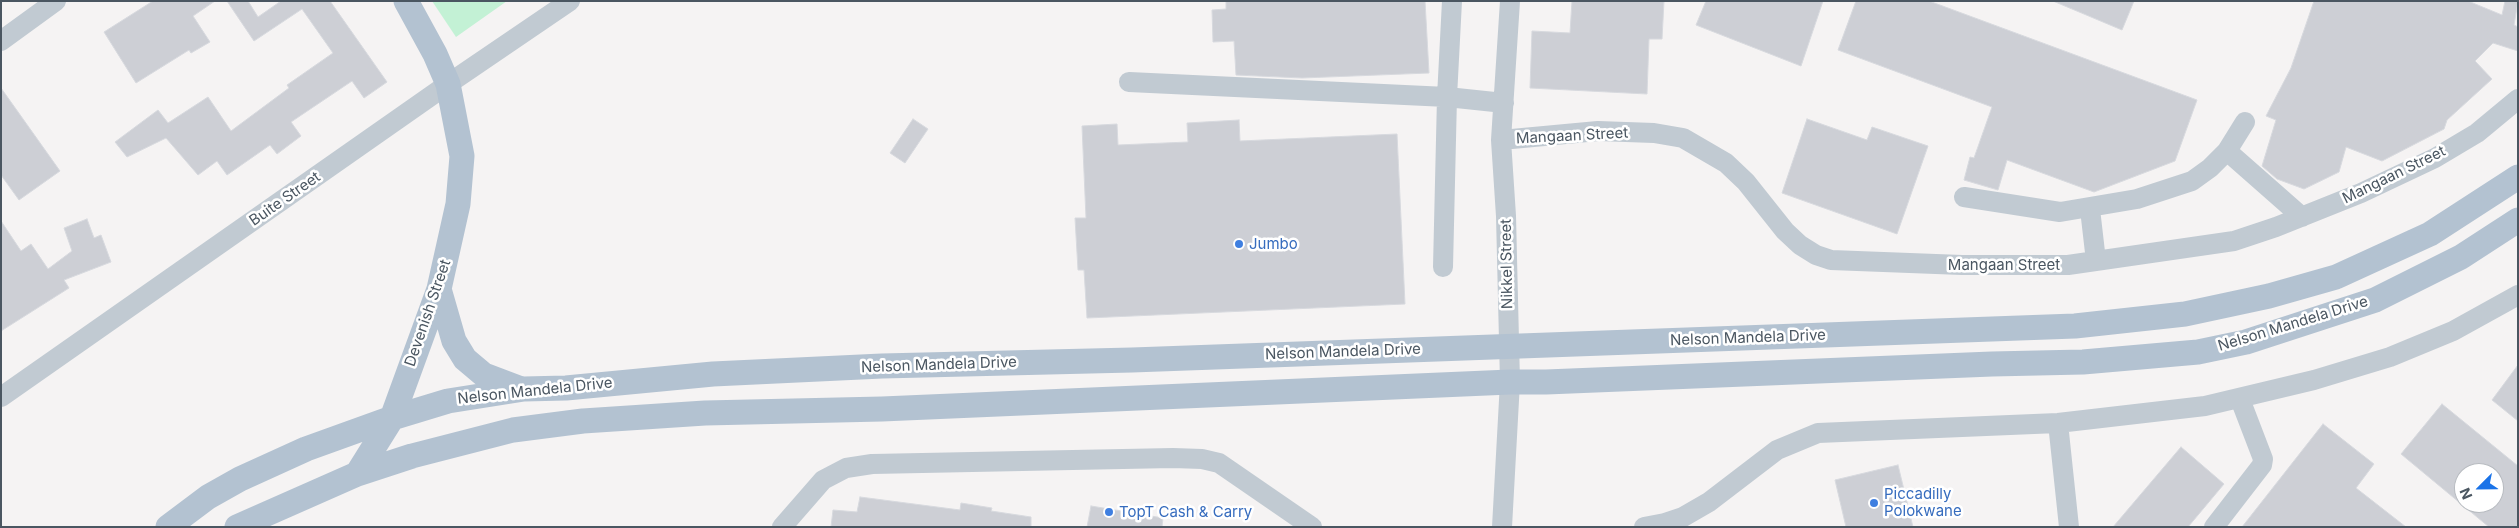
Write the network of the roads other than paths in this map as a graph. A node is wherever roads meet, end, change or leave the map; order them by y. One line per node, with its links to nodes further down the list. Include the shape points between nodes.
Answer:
1 (56, 1): 6 (street)
2 (406, 1): 8 (main road, Devenish Street)
3 (570, 1): 8 (street, Buite Street)
4 (1452, 1): 9 (street)
5 (1510, 1): 11 (street, Nikkel Street)
6 (1, 41)
7 (1129, 82): 9 (street)
8 (448, 84): 22 (main road, Devenish Street, via 462,156 458,204); 27 (street, Buite Street)
9 (1447, 97): 11 (street); 21 (street)
10 (2518, 99): 18 (street, Mangaan Street, via 2477,133 2435,158)
11 (1504, 103): 13 (street, Nikkel Street)
12 (2245, 122): 14 (street)
13 (1501, 140): 20 (street, Mangaan Street, via 1598,131 1654,133 1683,138 1726,163 1800,245 1831,260 1962,266 2068,265); 24 (street, Nikkel Street)
14 (2227, 151): 17 (street, via 2192,181 2137,199); 18 (street)
15 (2518, 177): 24 (main road, Nelson Mandela Drive, via 2430,234 2344,274 2269,296 2185,314 2075,326)
16 (1964, 197): 17 (street, via 2060,212)
17 (2090, 209): 20 (street)
18 (2302, 217): 20 (street, Mangaan Street, via 2234,241)
19 (2518, 220): 25 (main road, Nelson Mandela Drive, via 2461,257 2375,300 2246,342 2198,352 2083,362)
20 (2096, 261)
21 (1443, 267)
22 (439, 289): 26 (main road, via 454,341 464,359 484,375); 29 (main road, Devenish Street)
23 (2518, 295): 28 (street, via 2453,331 2390,357)
24 (1510, 346): 25 (street, Nikkel Street); 26 (main road, Nelson Mandela Drive, via 882,366 713,374)
25 (1510, 382): 31 (main road, Nelson Mandela Drive, via 616,419 532,427 465,441); 36 (street, Nikkel Street)
26 (524, 389): 29 (main road, Nelson Mandela Drive, via 448,401)
27 (1, 398)
28 (2240, 399): 30 (street); 39 (street, via 2263,459 2262,465)
29 (392, 418): 31 (main road, Devenish Street); 32 (main road, Nelson Mandela Drive, via 275,462 208,498)
30 (2058, 423): 37 (street, via 1818,433 1777,450 1709,502 1683,517); 38 (street)
31 (357, 474): 33 (main road, Nelson Mandela Drive)
32 (168, 527)
33 (237, 527)
34 (782, 527): 35 (street, via 823,480 846,468 872,464 1202,459 1230,470)
35 (1312, 527)
36 (1502, 527)
37 (1644, 527)
38 (2069, 527)
39 (2214, 527)

